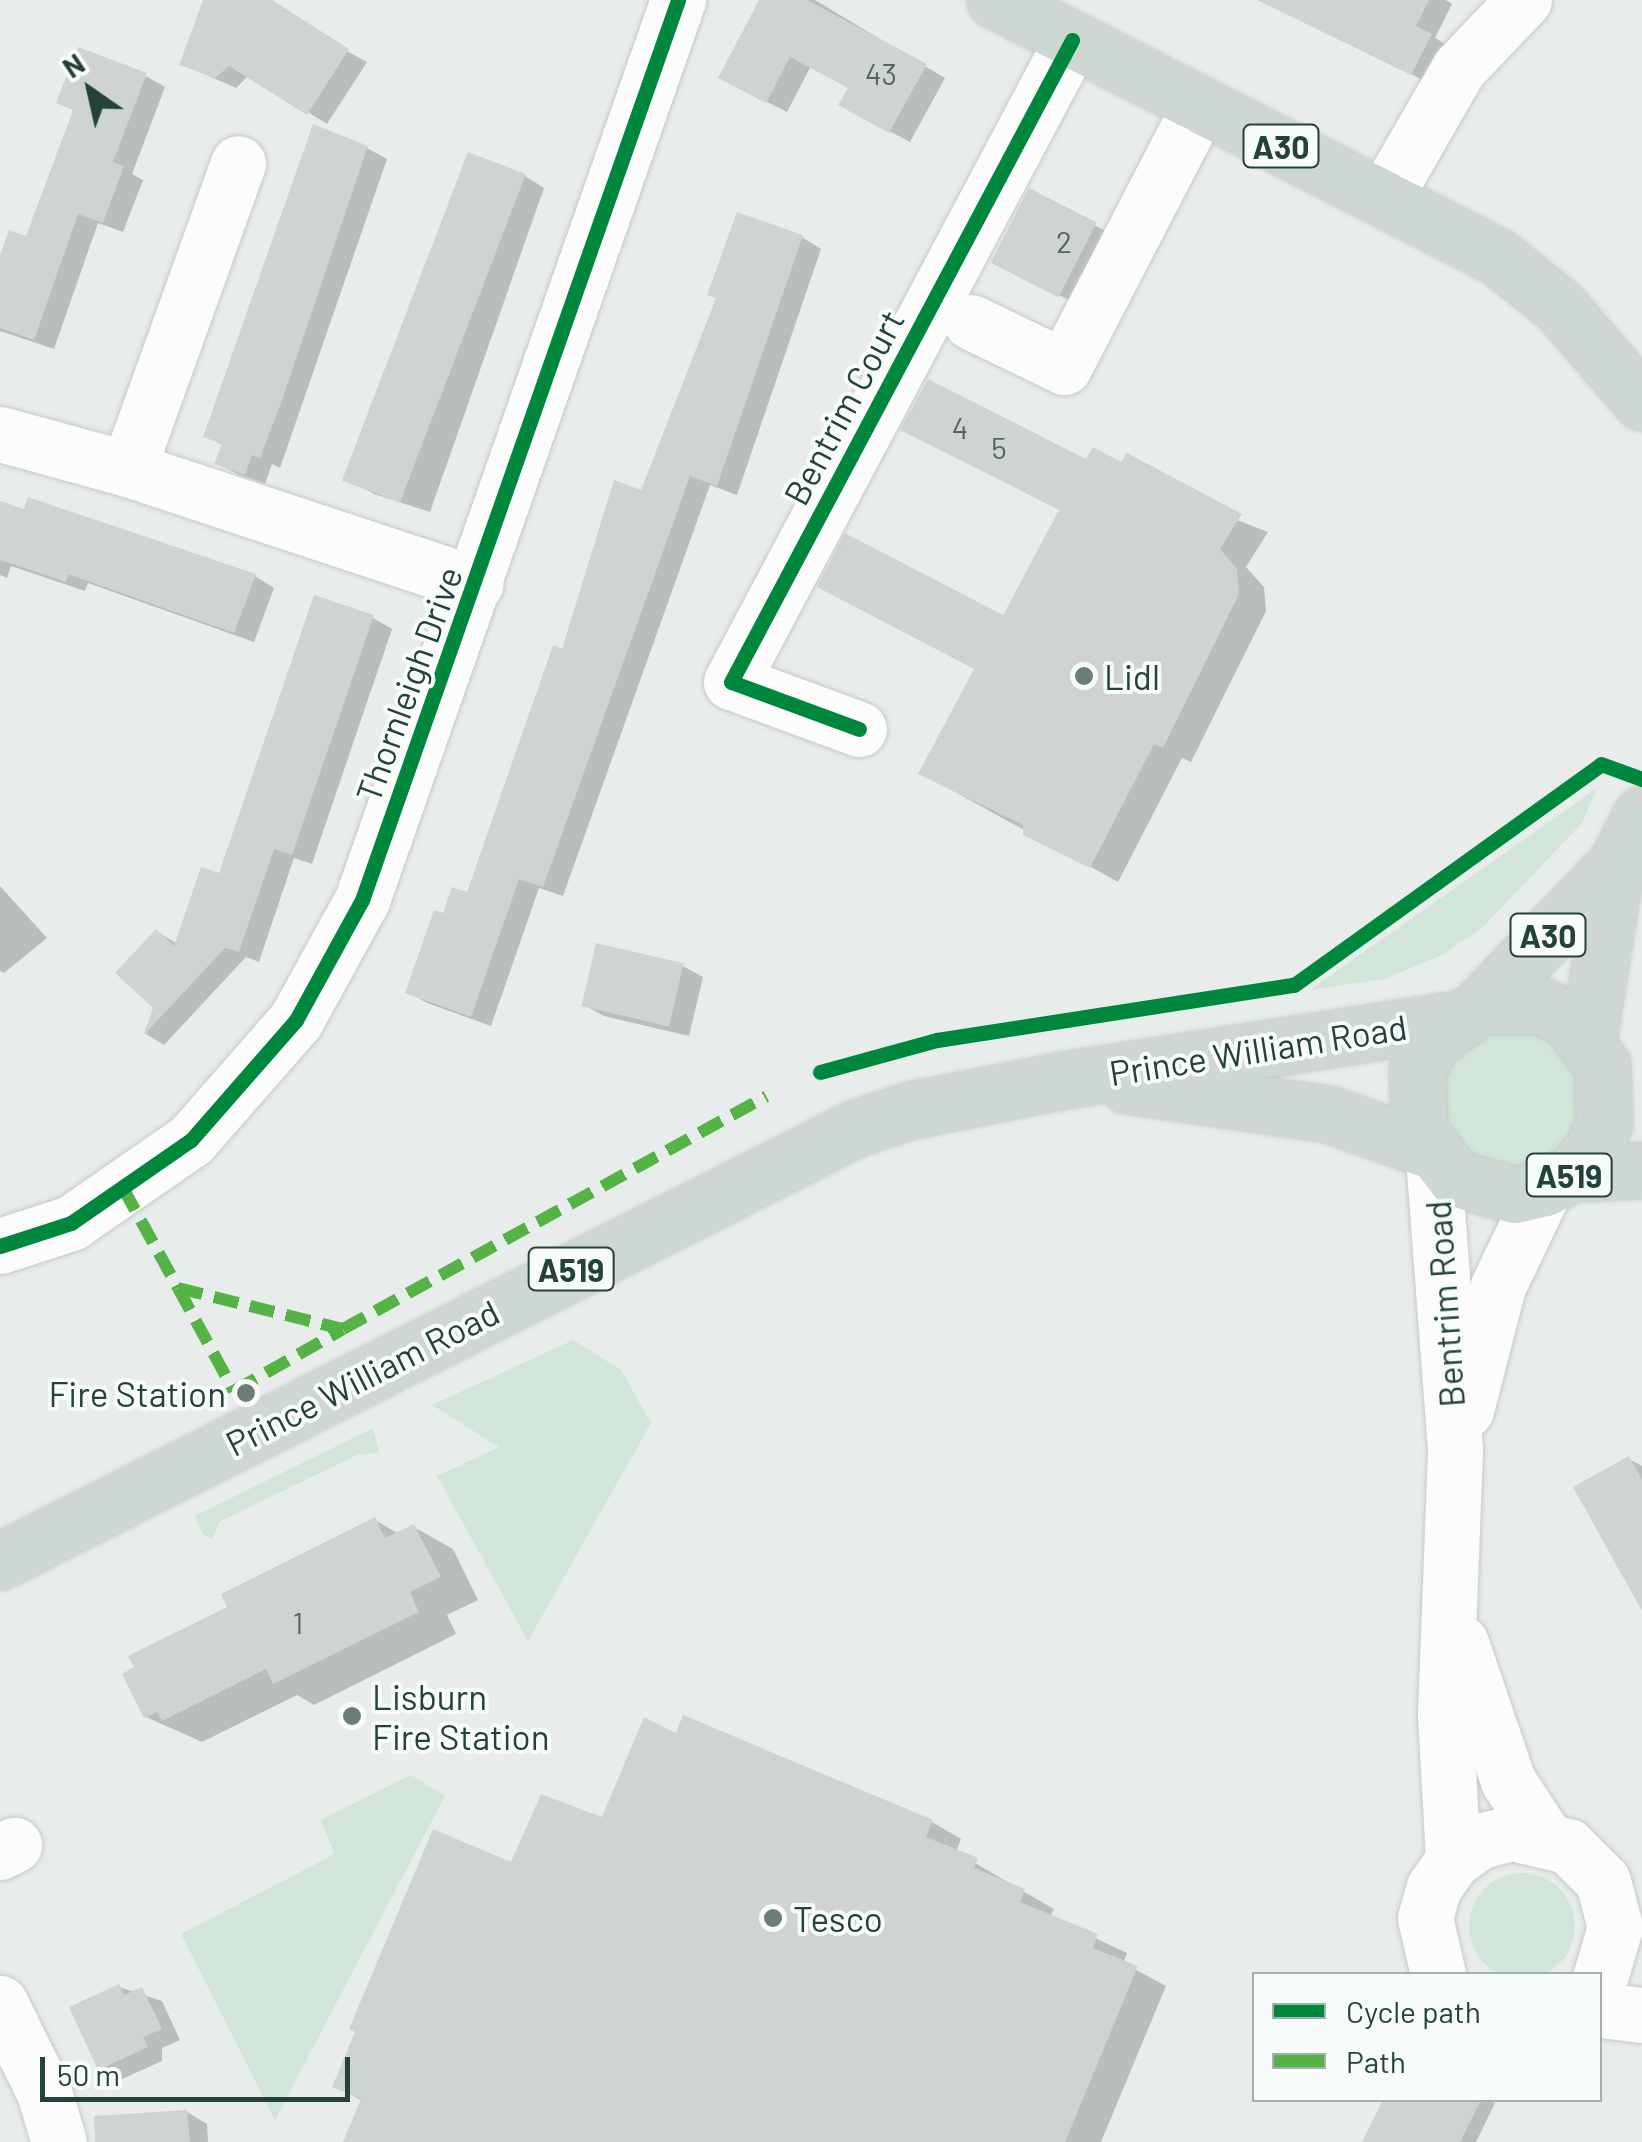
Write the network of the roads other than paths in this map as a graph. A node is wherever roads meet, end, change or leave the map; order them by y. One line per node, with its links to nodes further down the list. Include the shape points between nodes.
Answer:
1 (678, 0): 12 (street, Thornleigh Drive)
2 (995, 0): 4 (main road, A30)
3 (1524, 0): 7 (street, via 1460,68)
4 (1072, 40): 5 (main road, A30); 13 (street, Bentrim Court, via 732,682)
5 (1200, 105): 7 (main road, A30); 8 (street, via 1064,367)
6 (238, 163): 11 (street)
7 (1384, 198): 9 (main road, A30, via 1498,257 1560,306)
8 (971, 322)
9 (1642, 402)
10 (0, 434): 11 (street)
11 (128, 469): 12 (street)
12 (475, 584): 22 (street, Thornleigh Drive, via 362,900 296,1020 191,1140 71,1223)
13 (859, 729)
14 (1642, 814): 15 (main road, A30)
15 (1616, 864): 16 (main road, A30); 17 (main road, A30)
16 (1466, 1013): 17 (main road, A519, via 1542,1006); 18 (main road, Prince William Road / A519); 19 (main road, via 1431,1042 1417,1071 1413,1101)
17 (1608, 1055): 21 (main road, A519, via 1604,1122)
18 (1064, 1080): 19 (main road, Prince William Road / A519, via 1329,1114); 24 (main road, Prince William Road / A519, via 911,1110 856,1128)
19 (1431, 1154): 21 (main road, A519, via 1456,1179 1483,1191 1514,1195); 23 (street, Bentrim Road)
20 (1642, 1170): 21 (main road, A519)
21 (1559, 1180): 23 (street, Bentrim Road, via 1498,1286)
22 (0, 1246)
23 (1454, 1452): 25 (street, Bentrim Road)
24 (0, 1561)
25 (1448, 1602): 26 (street, Bentrim Road, via 1508,1781); 27 (street, Bentrim Road, via 1445,1715)
26 (1544, 1836): 27 (street, via 1512,1833 1480,1841); 28 (street, via 1588,1861)
27 (1453, 1860): 29 (street, via 1434,1886 1425,1918)
28 (1629, 1940): 30 (street)
29 (1438, 1972)
30 (1602, 1975)
31 (0, 2003): 34 (street, via 44,2092)
32 (1602, 2010): 33 (street)
33 (1642, 2016)
34 (59, 2142)

